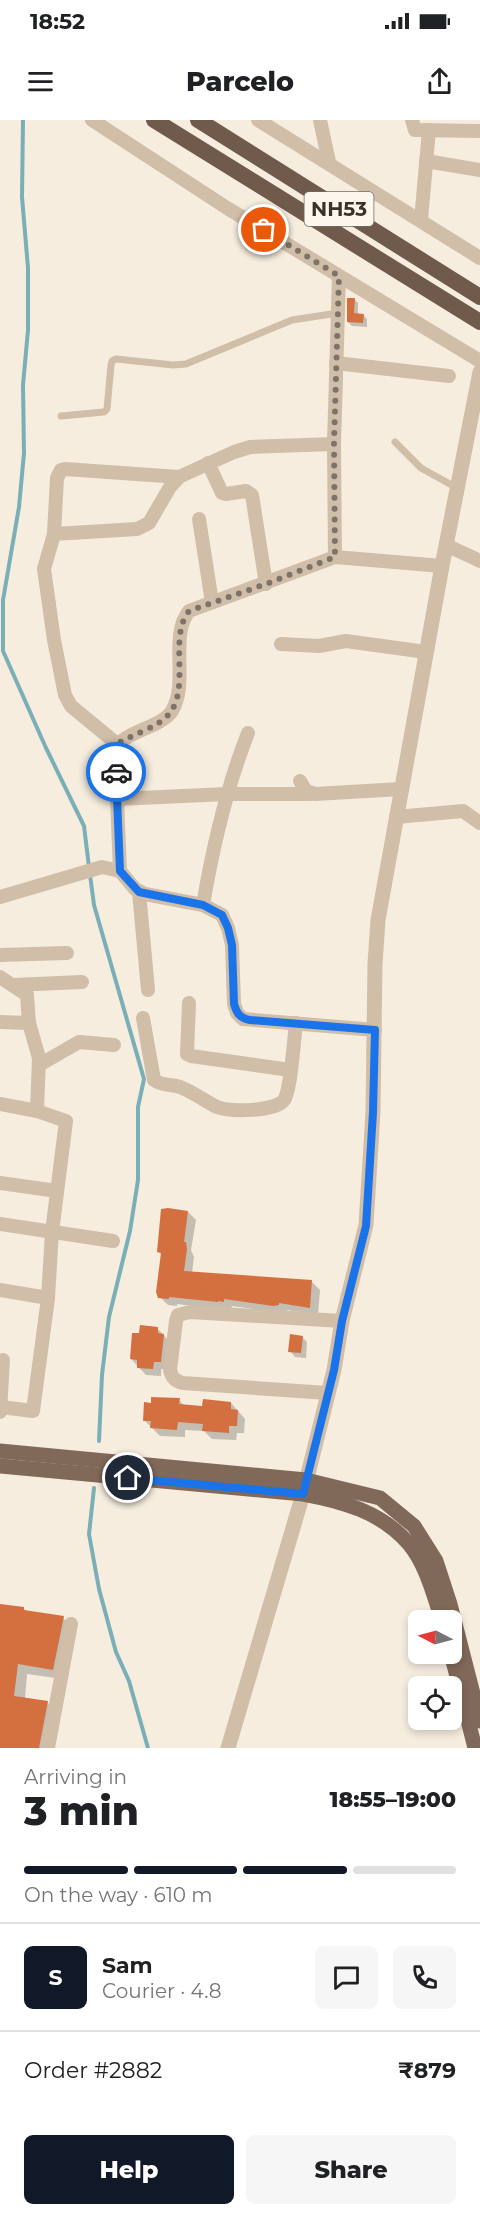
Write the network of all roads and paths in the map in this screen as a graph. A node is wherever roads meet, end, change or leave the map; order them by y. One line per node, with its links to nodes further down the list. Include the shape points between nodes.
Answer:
1 (92, 120): 14 (street)
2 (154, 120): 17 (highway, NH53)
3 (198, 120): 15 (highway, NH53)
4 (258, 120): 10 (street)
5 (320, 120): 10 (street)
6 (412, 120): 7 (street, via 415,130)
7 (437, 127): 8 (street); 9 (street)
8 (480, 131)
9 (426, 161): 11 (street); 12 (street)
10 (329, 162): 12 (street)
11 (480, 170)
12 (421, 220): 13 (street)
13 (480, 258)
14 (339, 276): 16 (street); 18 (street)
15 (480, 297)
16 (338, 313): 19 (street); 22 (lane, via 292,320 186,364 116,359 111,365 105,412)
17 (480, 322)
18 (480, 361)
19 (336, 363): 21 (street); 24 (street)
20 (480, 372): 27 (street)
21 (449, 376)
22 (61, 416)
23 (395, 442): 27 (lane, via 422,468)
24 (334, 444): 25 (street, via 250,447); 31 (street)
25 (208, 464): 26 (street); 34 (street, via 222,493 246,491 252,495)
26 (179, 477): 29 (street, via 144,527); 29 (street, via 61,470 57,478)
27 (457, 488): 30 (street)
28 (199, 519): 35 (street)
29 (54, 534): 39 (street, via 45,560 45,576 67,700)
30 (446, 545): 32 (street); 33 (street)
31 (335, 557): 33 (street); 34 (street)
32 (480, 561)
33 (442, 566): 37 (street)
34 (266, 584): 35 (street)
35 (212, 602): 39 (street, via 189,611 182,624 178,692 171,713)
36 (281, 644): 37 (street, via 319,646 346,641)
37 (426, 652): 41 (street)
38 (248, 733): 42 (street)
39 (117, 744): 44 (street)
40 (300, 781): 43 (street)
41 (401, 789): 43 (street); 45 (street)
42 (227, 794): 43 (street); 44 (street); 50 (street)
43 (310, 794)
44 (117, 799): 47 (street)
45 (396, 817): 46 (street, via 463,811); 62 (street, via 378,920)
46 (480, 823)
47 (120, 871): 48 (street); 49 (street, via 102,867)
48 (139, 892): 50 (street); 56 (street)
49 (0, 897)
50 (203, 905): 61 (street, via 222,915 228,928 237,1013 243,1019)
51 (67, 953): 52 (street)
52 (0, 955)
53 (0, 976): 55 (street)
54 (82, 982): 55 (street)
55 (13, 986): 60 (street, via 27,995)
56 (148, 990)
57 (189, 1003): 65 (street, via 186,1046 191,1056)
58 (143, 1018): 65 (street, via 154,1080 219,1107 277,1107 286,1098)
59 (0, 1022): 60 (street)
60 (29, 1023): 64 (street)
61 (296, 1023): 62 (street); 65 (street)
62 (375, 1030): 75 (street, via 366,1226)
63 (114, 1045): 64 (street, via 79,1042)
64 (39, 1065): 67 (street)
65 (290, 1070)
66 (0, 1104): 67 (street)
67 (38, 1111): 69 (street, via 66,1121)
68 (0, 1183): 69 (street)
69 (57, 1191): 71 (street)
70 (0, 1224): 71 (street)
71 (51, 1232): 72 (street); 74 (street)
72 (113, 1241)
73 (0, 1290): 74 (street)
74 (48, 1298): 78 (street, via 33,1411)
75 (342, 1321): 77 (street); 77 (street, via 190,1312 178,1315 176,1321 170,1370 177,1381)
76 (3, 1360): 78 (street)
77 (327, 1393): 82 (street)
78 (1, 1407): 79 (street)
79 (0, 1412)
80 (0, 1451): 82 (main road)
81 (0, 1466): 82 (main road)
82 (305, 1487): 83 (main road, via 363,1510 393,1527 411,1545); 86 (main road, via 380,1498 414,1526 436,1561); 88 (street)
83 (439, 1610)
84 (71, 1624): 87 (street)
85 (455, 1664): 89 (main road)
86 (480, 1721)
87 (48, 1748)
88 (228, 1748)
89 (476, 1748)

